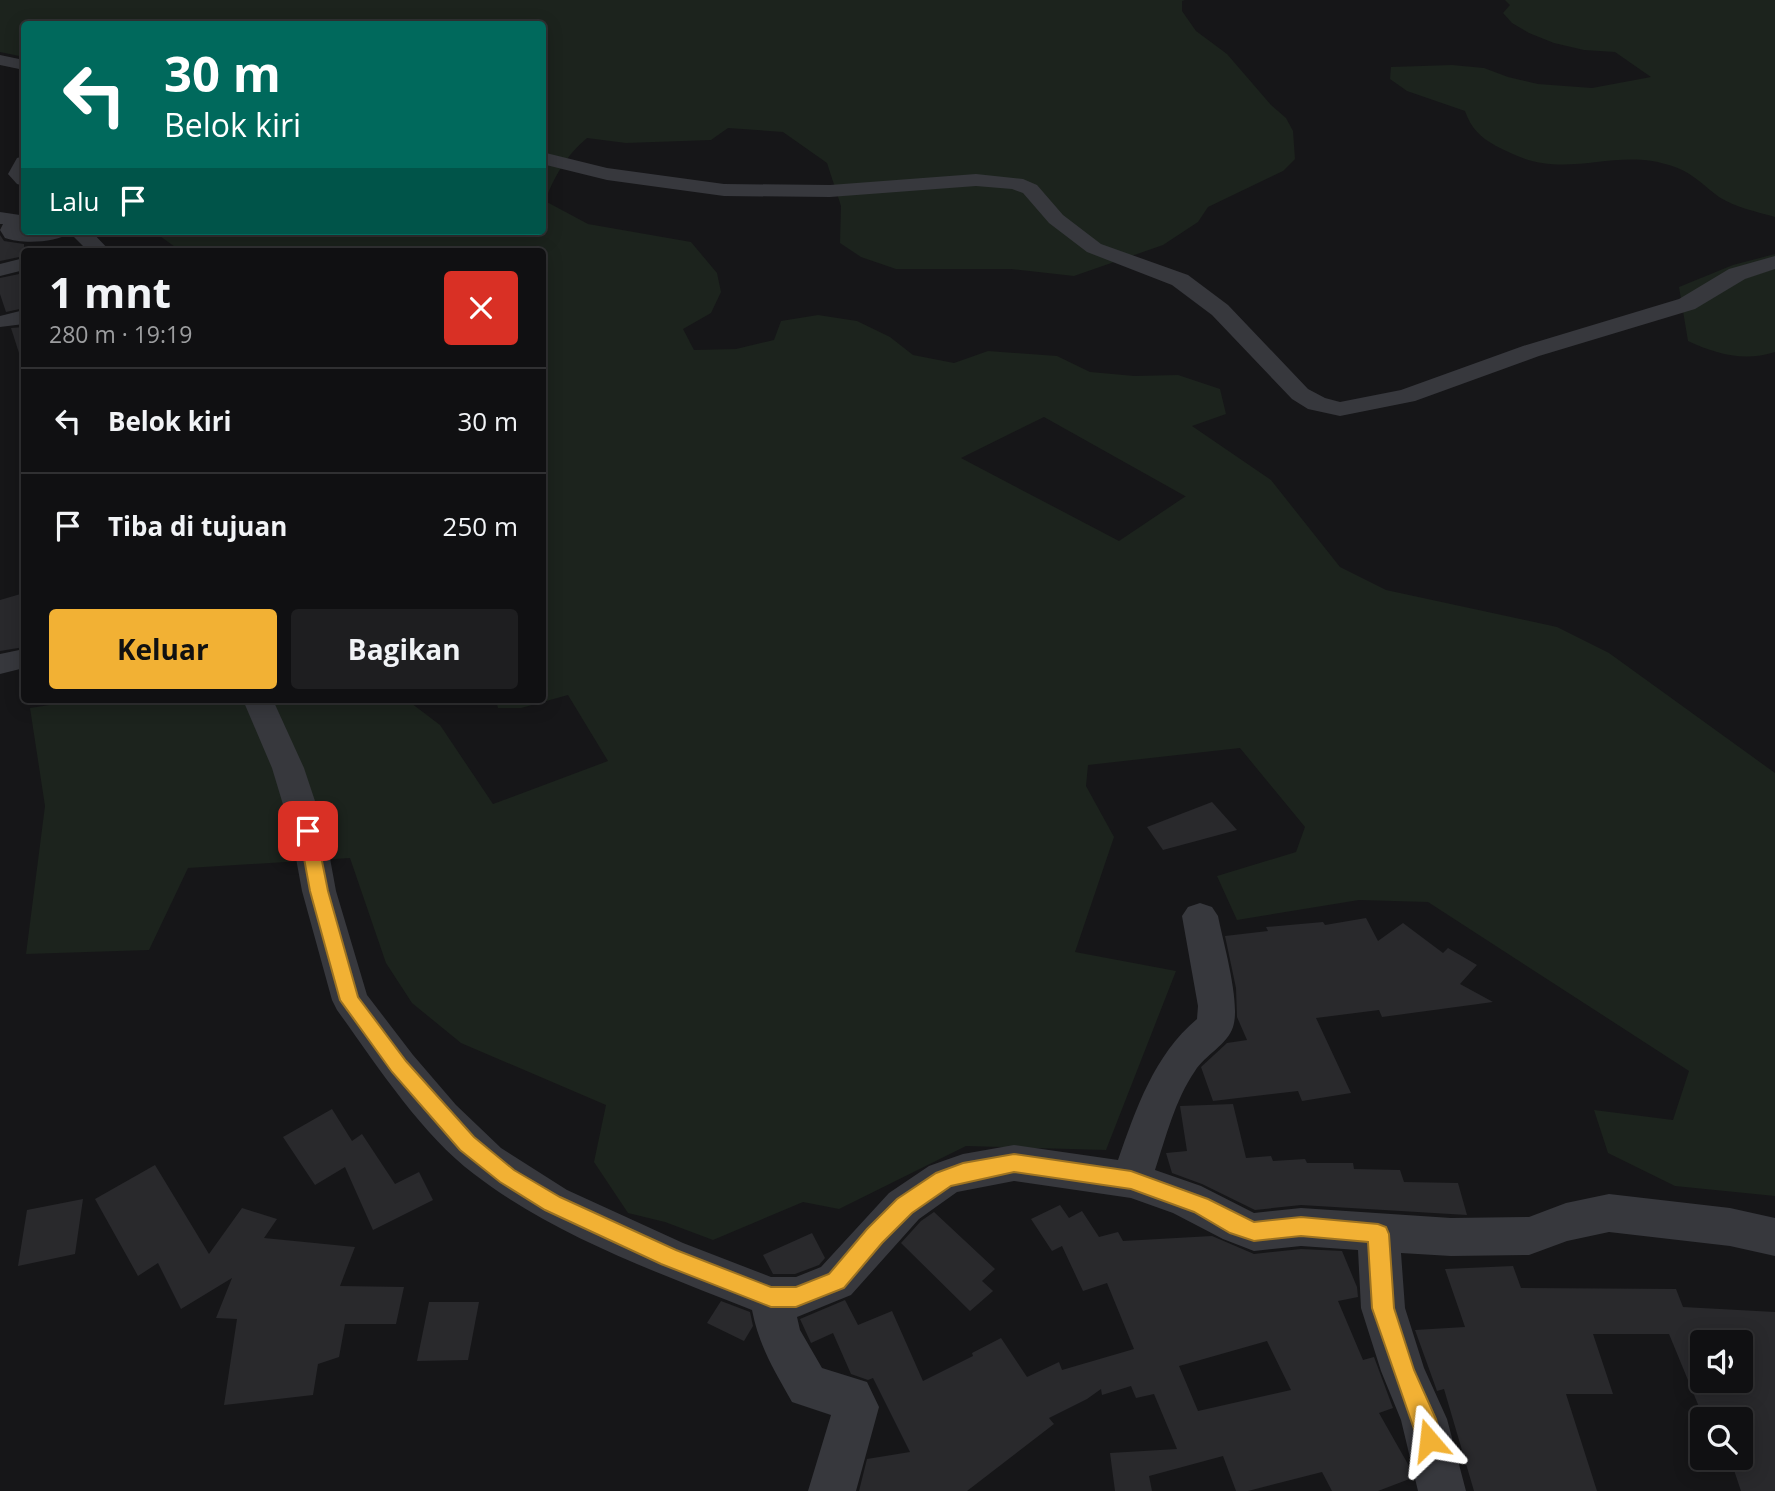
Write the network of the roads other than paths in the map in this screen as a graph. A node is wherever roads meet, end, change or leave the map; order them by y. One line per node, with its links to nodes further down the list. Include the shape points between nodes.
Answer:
1 (0, 60): 2 (street)
2 (21, 64)
3 (0, 78): 4 (street)
4 (21, 80)
5 (546, 159): 8 (street, via 607,174 724,190 830,191 976,180 1016,183 1030,189 1056,219 1094,248 1180,280 1220,310 1300,394 1340,409 1407,396 1531,351 1687,304 1737,274)
6 (0, 218): 7 (street, via 13,219 10,230)
7 (27, 235)
8 (1775, 262)
9 (21, 265): 10 (street)
10 (0, 270)
11 (21, 660): 12 (street)
12 (0, 664)
13 (259, 703): 18 (street, via 288,768 308,831 319,891 350,1000 442,1117 487,1161 552,1203 668,1257)
14 (1200, 916): 15 (street, via 1217,1006 1215,1026 1191,1048 1173,1076)
15 (1131, 1180): 16 (street, via 1201,1205 1254,1232 1301,1227); 18 (street, via 1014,1163 963,1172 943,1179 904,1206 836,1281 796,1297)
16 (1378, 1234): 17 (street, via 1529,1236 1609,1213); 20 (street, via 1383,1308 1424,1419)
17 (1775, 1237)
18 (771, 1297): 19 (street, via 779,1338 808,1386 851,1398 856,1407)
19 (832, 1491)
20 (1441, 1491)

